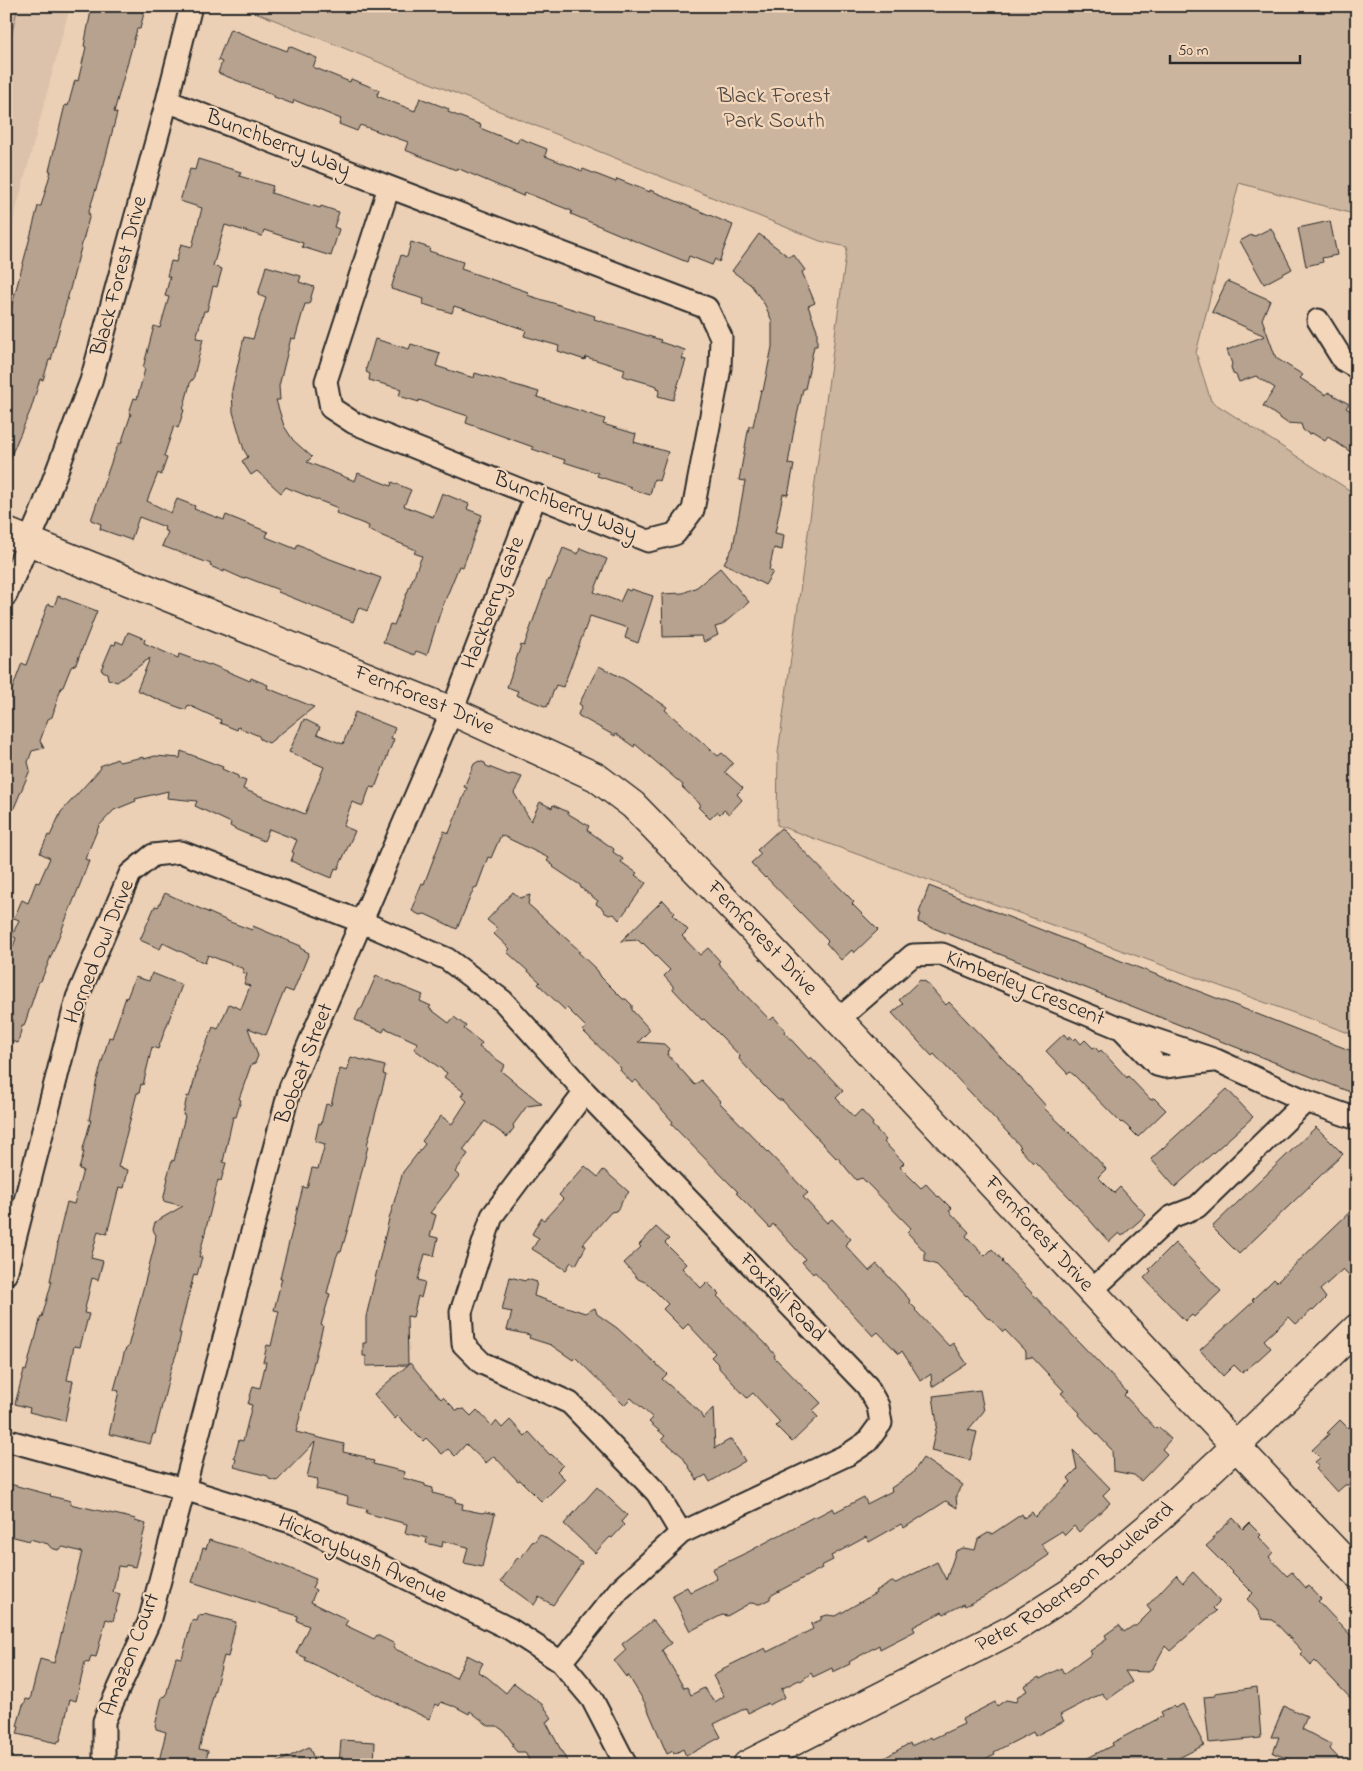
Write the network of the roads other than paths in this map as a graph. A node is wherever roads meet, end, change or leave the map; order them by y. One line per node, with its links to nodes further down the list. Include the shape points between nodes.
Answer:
1 (191, 6): 2 (street, Black Forest Drive)
2 (167, 101): 3 (street, Bunchberry Way); 7 (street, Black Forest Drive, via 91,381)
3 (389, 187): 6 (street, Bunchberry Way, via 326,381 331,408 354,424); 6 (street, Bunchberry Way, via 707,308 721,337 720,368 693,510 675,534 648,541)
4 (1318, 320): 5 (street, via 1343,360)
5 (1357, 368)
6 (536, 495): 9 (street, Hackberry Gate)
7 (18, 536): 8 (street, Black Forest Drive); 9 (street, Fernforest Drive)
8 (6, 595)
9 (452, 712): 10 (street, Bobcat Street); 11 (street, Fernforest Drive, via 596,777 633,805)
10 (362, 922): 12 (street, Foxtail Road, via 447,958 503,1001); 15 (street, Horned Owl Drive, via 181,852 153,854 130,874 77,998); 20 (street, Bobcat Street, via 290,1088)
11 (839, 1019): 13 (street, Kimberley Crescent, via 913,955 942,954 1115,1026 1216,1060); 16 (street, Fernforest Drive)
12 (585, 1092): 21 (street, via 492,1216 460,1312 463,1344 482,1363 570,1403 657,1493); 21 (street, Foxtail Road, via 867,1386 880,1415 881,1423 867,1442 849,1454)
13 (1306, 1101): 14 (street, Kimberley Crescent); 16 (street, via 1197,1207 1171,1217)
14 (1357, 1119)
15 (6, 1274)
16 (1091, 1291): 19 (street, Fernforest Drive)
17 (1357, 1328): 19 (street, Peter Robertson Boulevard)
18 (6, 1440): 20 (street, Hickorybush Avenue)
19 (1236, 1447): 22 (street, Fernforest Drive); 26 (street, Peter Robertson Boulevard, via 1104,1566 1042,1612)
20 (184, 1489): 23 (street, Hickorybush Avenue, via 294,1523 510,1629); 24 (street, Amazon Court, via 149,1622 104,1721)
21 (681, 1533): 23 (street, Foxtail Road, via 619,1590)
22 (1357, 1574)
23 (561, 1662): 25 (street, Hickorybush Avenue, via 592,1699)
24 (104, 1765)
25 (626, 1765)
26 (747, 1765)

